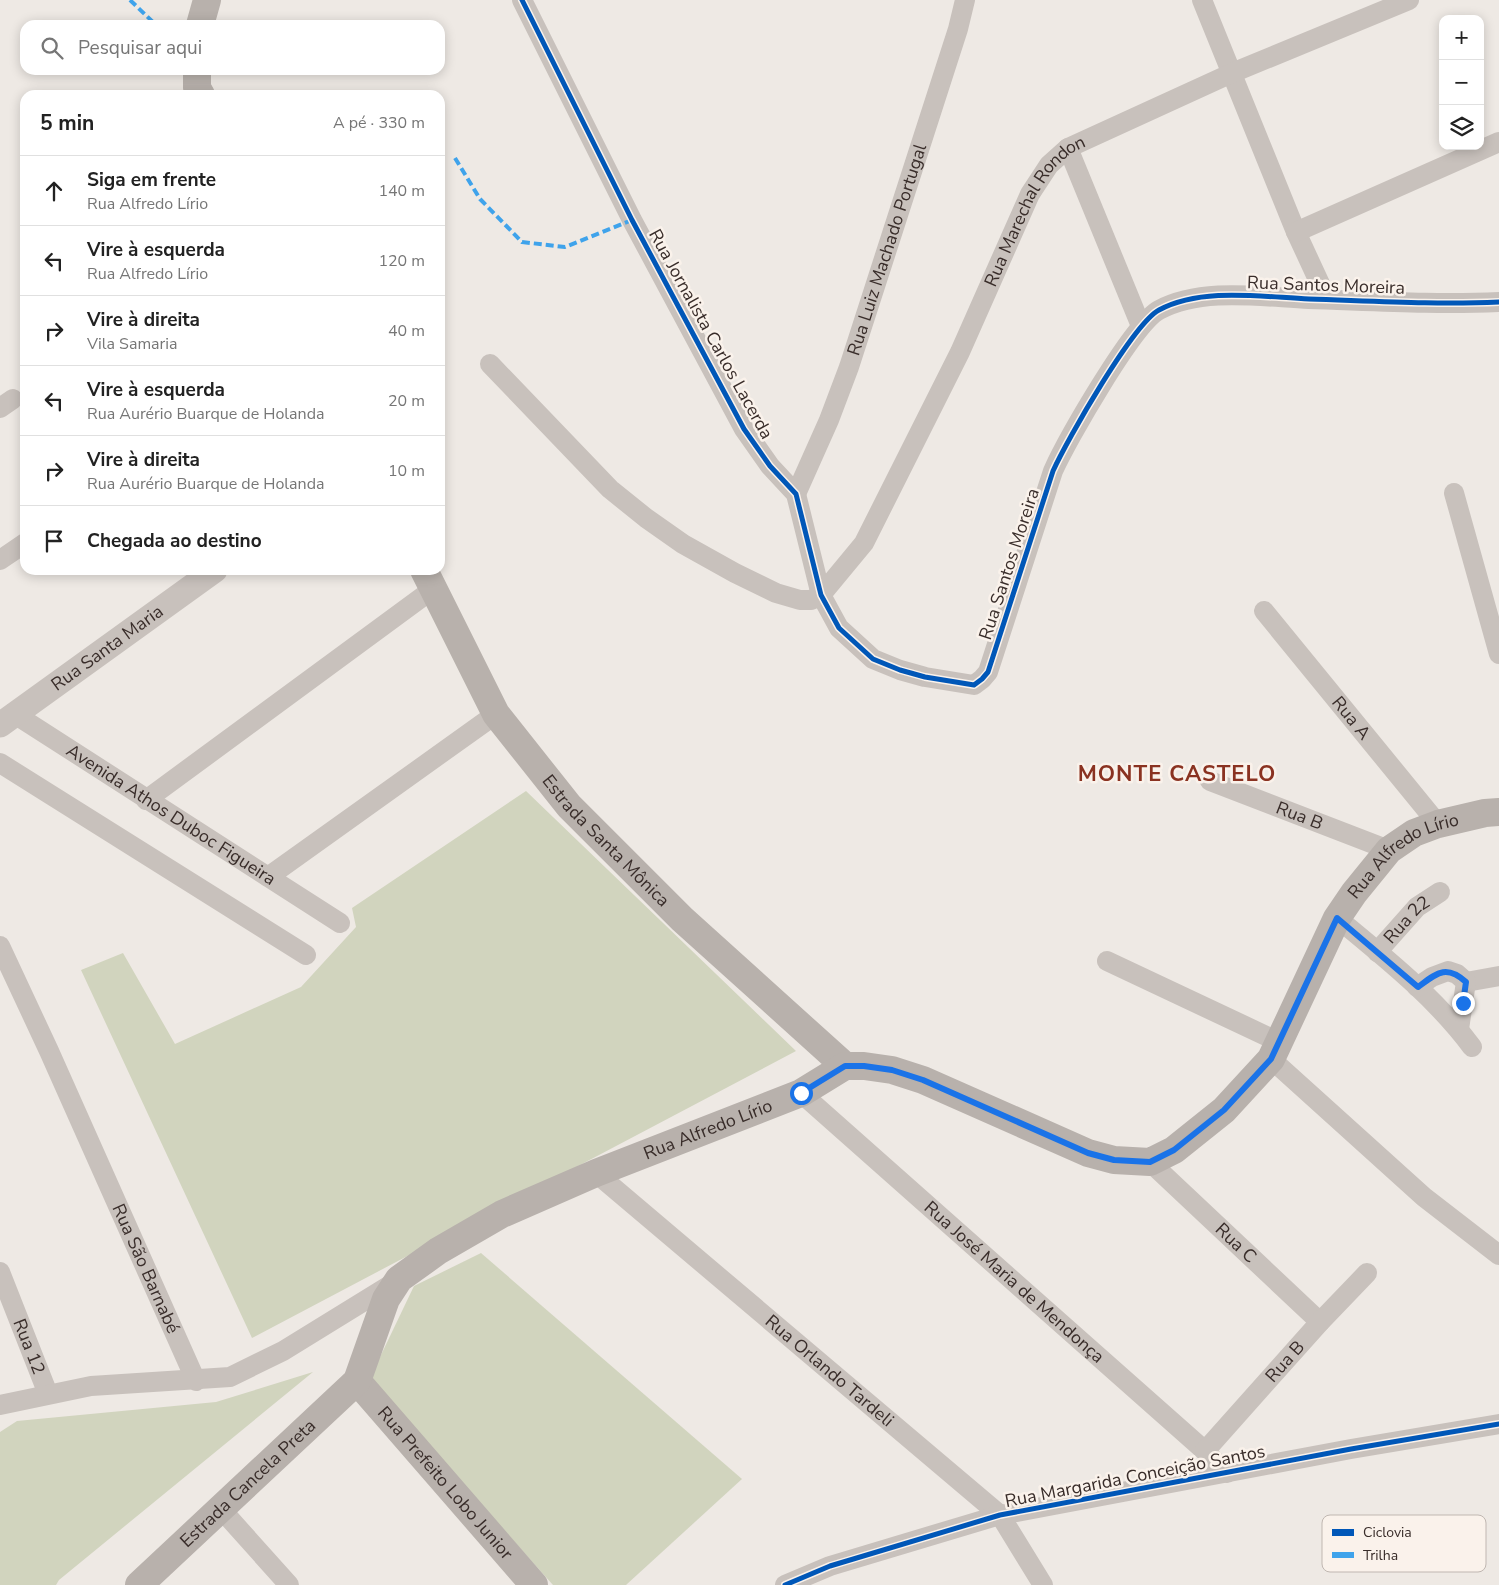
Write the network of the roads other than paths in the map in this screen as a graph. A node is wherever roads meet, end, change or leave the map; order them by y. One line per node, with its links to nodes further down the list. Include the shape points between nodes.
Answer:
1 (207, 0): 6 (main road)
2 (522, 0): 17 (street, Rua Jornalista Carlos Lacerda, via 632,220 744,429 770,466)
3 (965, 0): 17 (street, Rua Luiz Machado Portugal, via 855,349 829,420)
4 (1202, 0): 7 (street)
5 (1409, 0): 7 (street, Rua Marechal Rondon)
6 (201, 20)
7 (1232, 73): 11 (street, Rua Marechal Rondon); 12 (street)
8 (197, 75): 9 (main road)
9 (198, 90)
10 (1499, 142): 12 (street)
11 (1068, 148): 15 (street); 23 (street, Rua Marechal Rondon, via 1049,166 1030,194 960,352 864,543)
12 (1296, 232): 13 (street)
13 (1327, 299): 14 (street, Rua Santos Moreira); 15 (street, Rua Santos Moreira, via 1230,296 1182,301 1158,310)
14 (1499, 302)
15 (1141, 326): 26 (street, Rua Santos Moreira, via 1065,443 988,672)
16 (490, 364): 23 (street, via 610,489 683,544 776,592 806,600)
17 (796, 494): 23 (street, Rua Jornalista Carlos Lacerda)
18 (1454, 494): 25 (street)
19 (20, 546): 20 (street)
20 (0, 560)
21 (208, 575): 27 (street, Rua Santa Maria)
22 (428, 580): 28 (main road, Estrada Santa Mônica); 31 (street)
23 (821, 595): 26 (street, Rua Jornalista Carlos Lacerda, via 839,628 873,659 916,675)
24 (1264, 610): 33 (street, Rua A)
25 (1499, 654)
26 (974, 685)
27 (4, 714): 31 (street, Avenida Athos Duboc Figueira)
28 (496, 714): 35 (street); 49 (main road, Estrada Santa Mônica, via 570,806 682,919)
29 (0, 763): 41 (street)
30 (1210, 781): 34 (street, Rua B)
31 (146, 800): 35 (street, Avenida Athos Duboc Figueira)
32 (1499, 812): 33 (main road, Rua Alfredo Lírio)
33 (1438, 824): 34 (main road, Rua Alfredo Lírio, via 1414,833)
34 (1389, 850): 37 (main road, Rua Alfredo Lírio)
35 (268, 877): 38 (street, Avenida Athos Duboc Figueira)
36 (1440, 892): 40 (street, Rua 22, via 1417,907)
37 (1337, 918): 40 (street); 48 (main road, Rua Alfredo Lírio)
38 (340, 924)
39 (0, 946): 58 (street, Rua São Barnabé)
40 (1377, 952): 45 (street)
41 (306, 955)
42 (1107, 961): 48 (street)
43 (1499, 976): 44 (street)
44 (1466, 982): 45 (street, via 1448,971); 46 (street)
45 (1418, 987): 46 (street)
46 (1459, 1029): 47 (street)
47 (1472, 1047)
48 (1275, 1050): 51 (main road, Rua Alfredo Lírio, via 1224,1110 1174,1150); 53 (street, via 1424,1197)
49 (845, 1066): 50 (main road, Rua Alfredo Lírio); 51 (main road, Rua Alfredo Lírio, via 892,1070 923,1080 1088,1153 1114,1160)
50 (801, 1093): 52 (main road, Rua Alfredo Lírio); 63 (street, Rua José Maria de Mendonça)
51 (1150, 1162): 57 (street, Rua C)
52 (596, 1173): 56 (main road, Rua Alfredo Lírio, via 502,1214 438,1250); 66 (street, Rua Orlando Tardeli)
53 (1499, 1255)
54 (0, 1272): 60 (street, Rua 12)
55 (1367, 1273): 57 (street, Rua B)
56 (399, 1279): 58 (street, via 254,1367 230,1377); 59 (main road, Rua Alfredo Lírio, via 386,1299)
57 (1320, 1322): 63 (street, Rua B)
58 (196, 1381): 60 (street, via 129,1382)
59 (357, 1381): 65 (main road, Estrada Cancela Preta); 69 (main road, Rua Prefeito Lobo Junior)
60 (48, 1394): 61 (street)
61 (0, 1404)
62 (1499, 1424): 64 (street, Rua Margarida Conceição Santos)
63 (1205, 1451): 64 (street, Rua José Maria de Mendonça)
64 (1227, 1473): 66 (street, Rua Margarida Conceição Santos)
65 (221, 1509): 67 (main road, Estrada Cancela Preta); 68 (street)
66 (1000, 1515): 70 (street, Rua Margarida Conceição Santos, via 830,1566); 71 (street, Rua Orlando Tardeli)
67 (139, 1585)
68 (289, 1585)
69 (534, 1585)
70 (785, 1585)
71 (1043, 1585)

